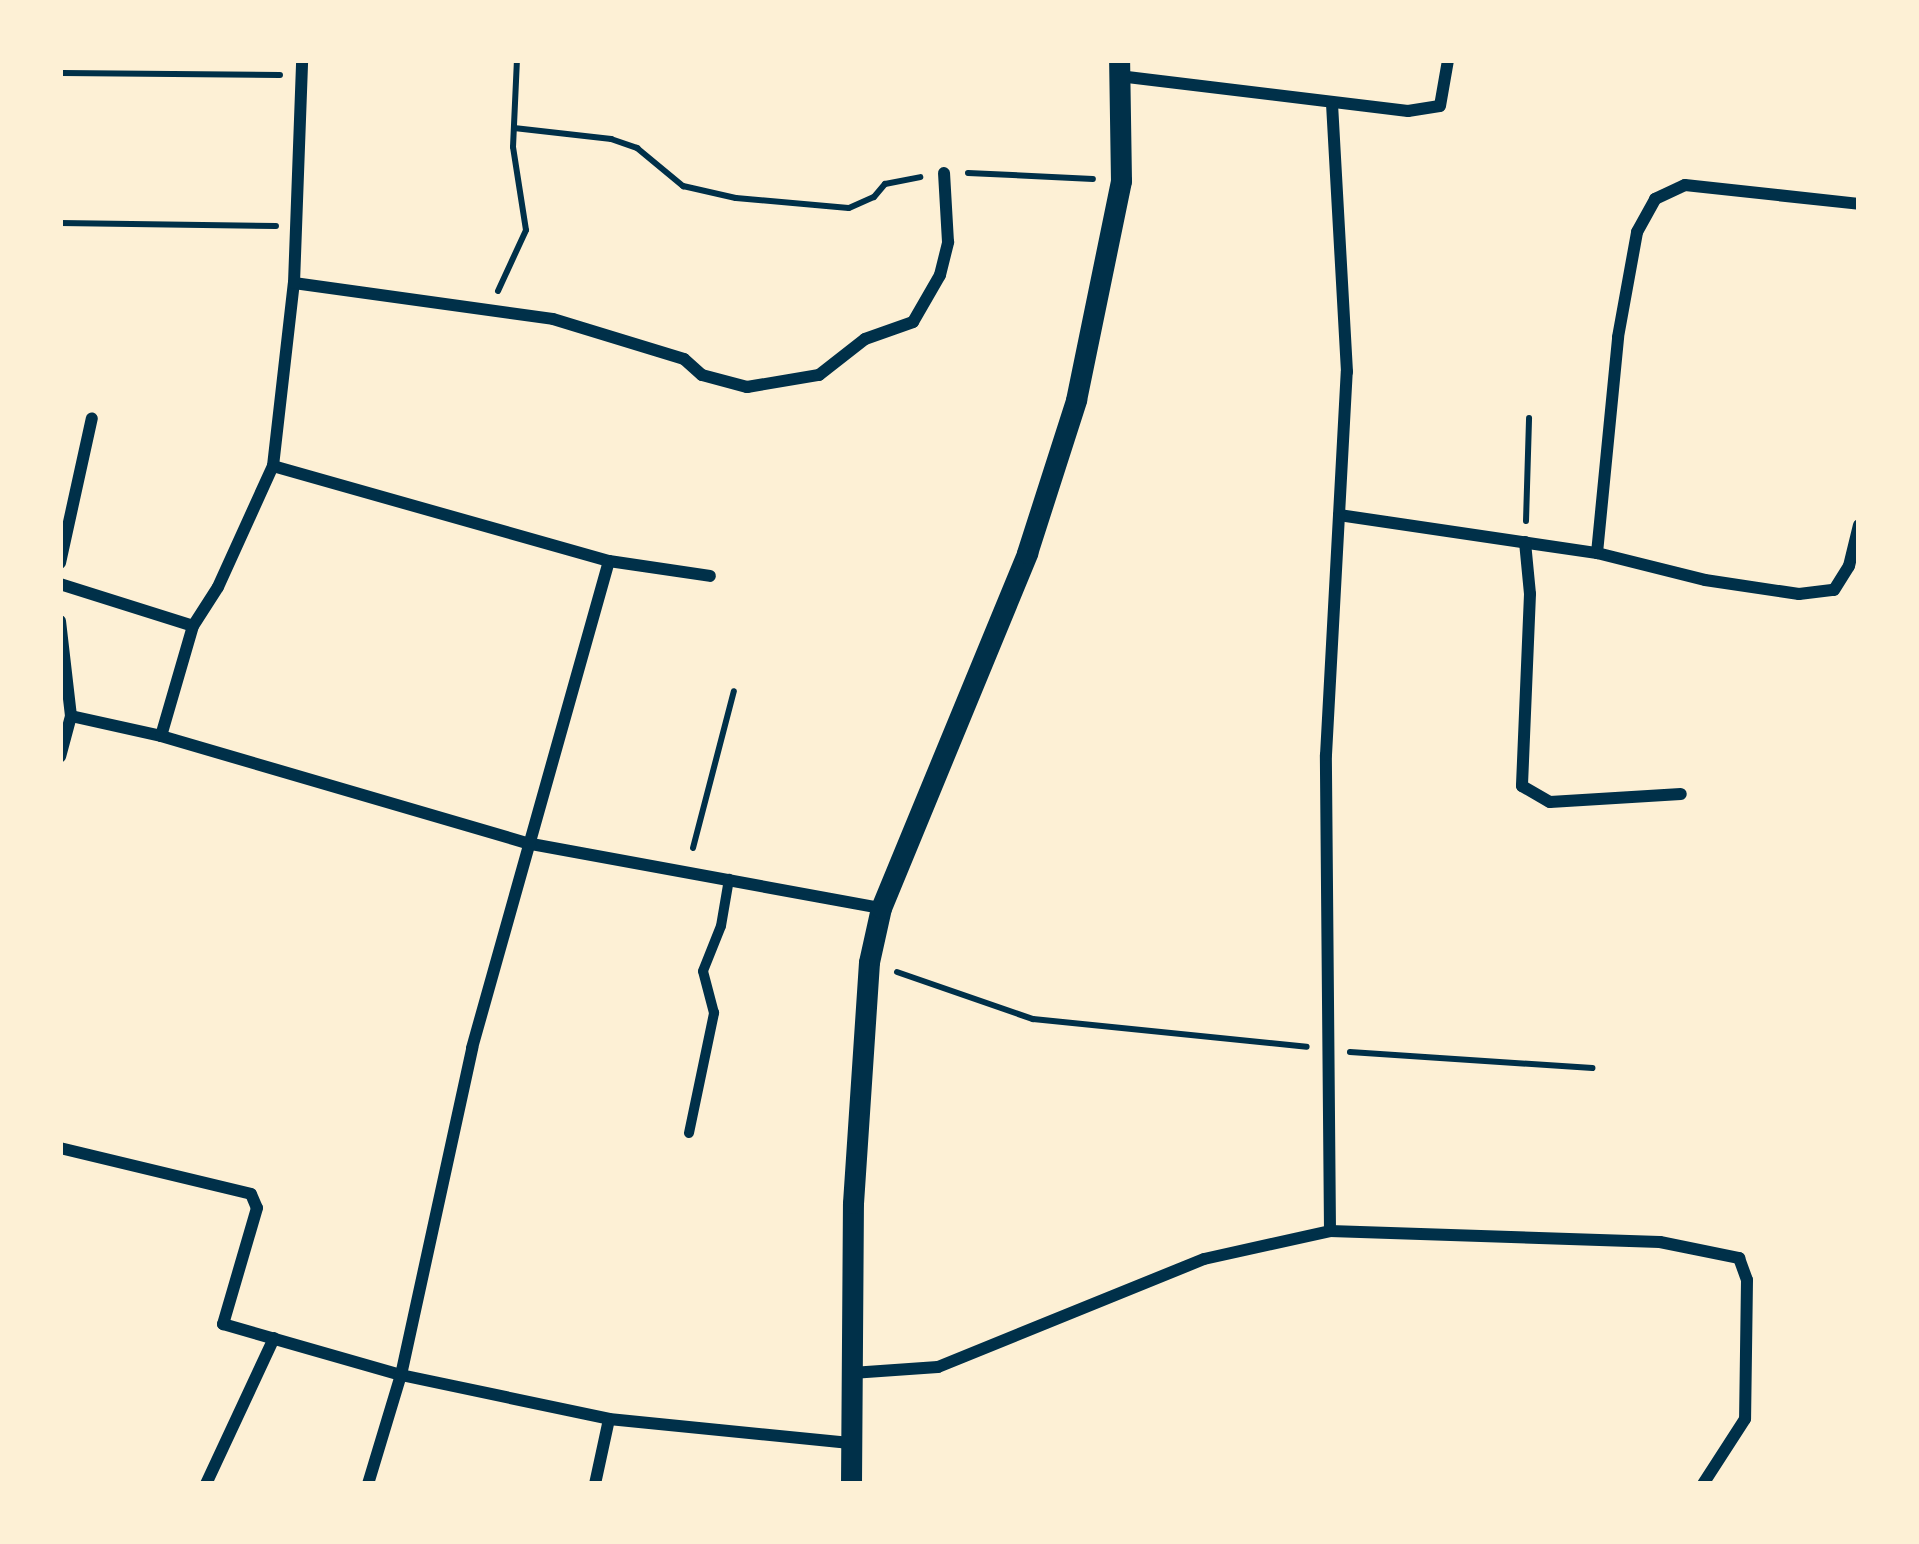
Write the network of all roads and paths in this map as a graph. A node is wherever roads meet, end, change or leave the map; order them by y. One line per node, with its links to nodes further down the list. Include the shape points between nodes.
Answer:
1 (518, 60): 7 (path)
2 (1448, 60): 6 (street, via 1441,106)
3 (302, 67): 5 (path); 12 (street)
4 (1119, 68): 6 (street); 9 (street)
5 (62, 73)
6 (1332, 104): 18 (street, via 1347,372)
7 (514, 128): 8 (path, via 611,139 637,148 683,186 796,204 849,208 885,184); 14 (path, via 526,230)
8 (944, 173): 9 (path); 14 (street, via 949,242 913,322 865,339 819,375 747,387 594,331)
9 (1120, 181): 36 (street, via 1076,400 1027,553)
10 (1859, 204): 21 (street, via 1685,185 1655,199 1637,232 1618,337)
11 (60, 223): 12 (path)
12 (297, 226): 13 (street)
13 (294, 283): 14 (street); 17 (street)
14 (489, 310)
15 (92, 418): 23 (street)
16 (1528, 418): 20 (path)
17 (274, 466): 22 (street); 27 (street)
18 (1339, 515): 20 (street); 38 (street, via 1326,755)
19 (1859, 525): 21 (street, via 1850,566 1834,590 1799,594)
20 (1525, 542): 21 (street); 32 (street, via 1522,786 1550,802)
21 (1597, 554)
22 (609, 561): 24 (street); 33 (street)
23 (60, 563)
24 (710, 576)
25 (60, 584): 27 (street)
26 (60, 621): 29 (street)
27 (193, 626): 30 (street)
28 (734, 692): 34 (path)
29 (71, 716): 30 (street); 31 (street)
30 (160, 736): 33 (street)
31 (60, 757)
32 (1681, 794)
33 (526, 843): 34 (street); 45 (street)
34 (687, 869): 35 (street)
35 (729, 879): 36 (street); 40 (street, via 704,971 714,1013)
36 (881, 908): 37 (street)
37 (869, 962): 38 (path, via 1033,1019); 44 (street, via 853,1203)
38 (1328, 1049): 39 (path); 42 (street)
39 (1592, 1068)
40 (689, 1133)
41 (60, 1148): 43 (street, via 251,1194 257,1208 223,1324)
42 (1330, 1231): 44 (street, via 1204,1259 938,1367); 52 (street, via 1660,1242 1739,1258 1748,1280 1745,1419)
43 (274, 1338): 45 (street); 48 (street)
44 (852, 1373): 47 (street)
45 (400, 1375): 46 (street); 49 (street)
46 (610, 1419): 47 (street); 50 (street)
47 (850, 1443): 51 (street)
48 (206, 1484)
49 (368, 1484)
50 (595, 1484)
51 (851, 1484)
52 (1703, 1484)

